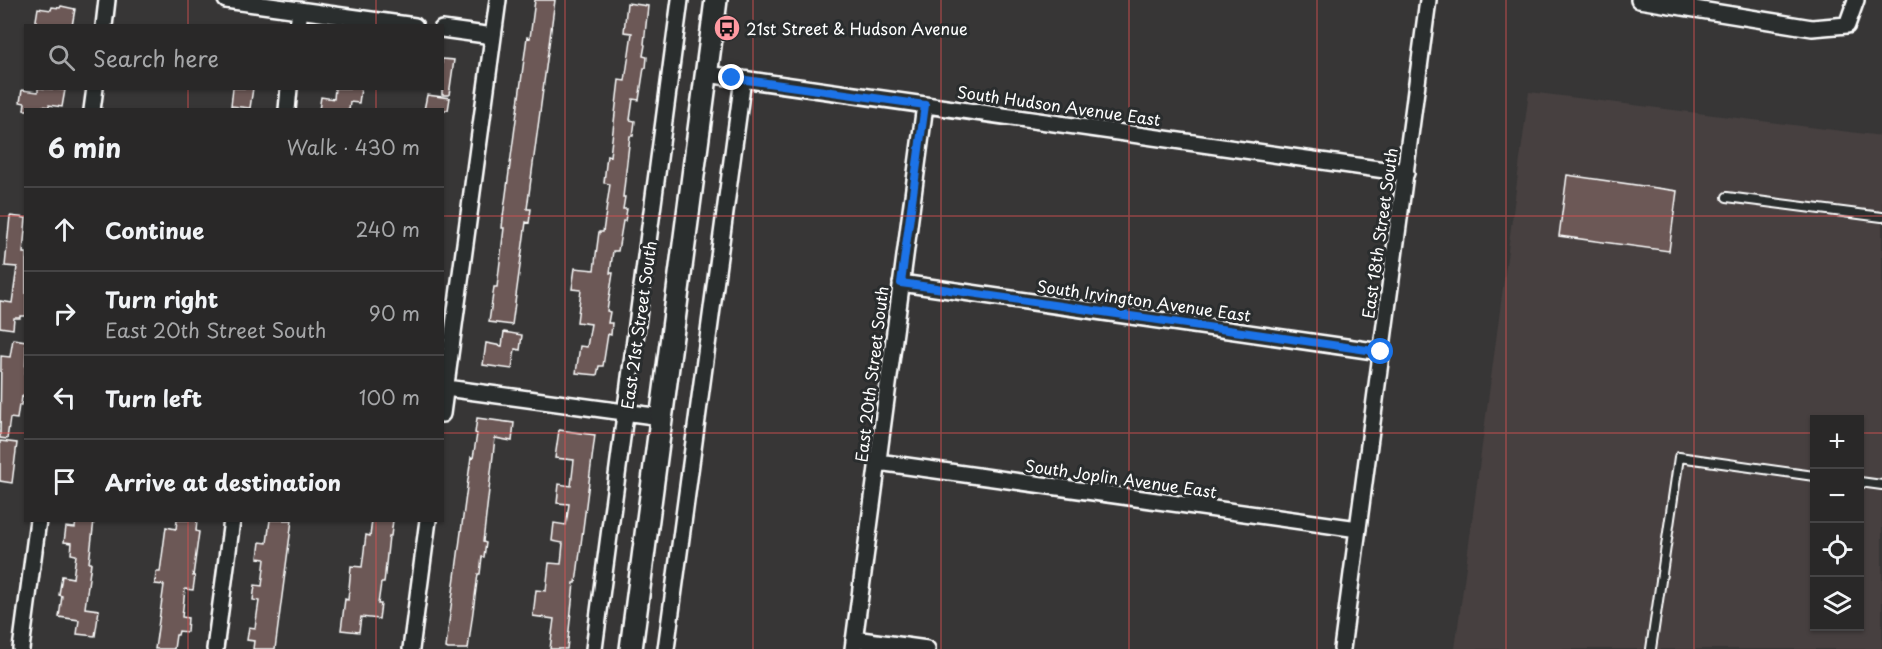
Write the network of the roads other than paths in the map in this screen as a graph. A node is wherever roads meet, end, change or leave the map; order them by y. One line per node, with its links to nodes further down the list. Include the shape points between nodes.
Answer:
1 (107, 0): 11 (street)
2 (226, 0): 10 (street)
3 (498, 0): 14 (street)
4 (681, 0): 29 (street, East 21st Street South)
5 (716, 0): 15 (main road, East 21st Street South)
6 (1428, 0): 22 (street, East 18th Street South)
7 (1639, 0): 9 (street)
8 (1856, 0): 9 (street, via 1847,25 1812,28)
9 (1672, 2)
10 (299, 18): 12 (street)
11 (104, 24)
12 (386, 24)
13 (444, 29): 14 (street)
14 (493, 36): 27 (street)
15 (707, 74): 16 (street, South Hudson Avenue East); 30 (main road, East 21st Street South)
16 (743, 79): 19 (street, South Hudson Avenue East); 45 (street)
17 (95, 90): 20 (street)
18 (290, 90): 21 (street)
19 (925, 105): 22 (street, South Hudson Avenue East); 25 (street, East 20th Street South)
20 (92, 108)
21 (287, 108)
22 (1406, 173): 26 (street, East 18th Street South)
23 (1727, 197): 24 (lane)
24 (1882, 216)
25 (901, 283): 26 (street, South Irvington Avenue East); 31 (street, East 20th Street South)
26 (1381, 352): 38 (street, East 18th Street South)
27 (446, 388): 28 (street); 29 (street)
28 (444, 401)
29 (626, 412): 30 (street); 43 (street, East 21st Street South)
30 (661, 417): 44 (main road, East 21st Street South)
31 (878, 462): 38 (street, South Joplin Avenue East); 39 (street, East 20th Street South)
32 (1810, 475): 48 (lane, via 1679,457)
33 (1864, 483): 34 (lane)
34 (1882, 485)
35 (38, 522): 40 (street)
36 (232, 522): 41 (street)
37 (428, 522): 42 (street)
38 (1358, 529): 47 (street, East 18th Street South)
39 (854, 644): 46 (street)
40 (21, 649)
41 (215, 649)
42 (411, 649)
43 (594, 649)
44 (631, 649)
45 (666, 649)
46 (927, 649)
47 (1342, 649)
48 (1651, 649)

